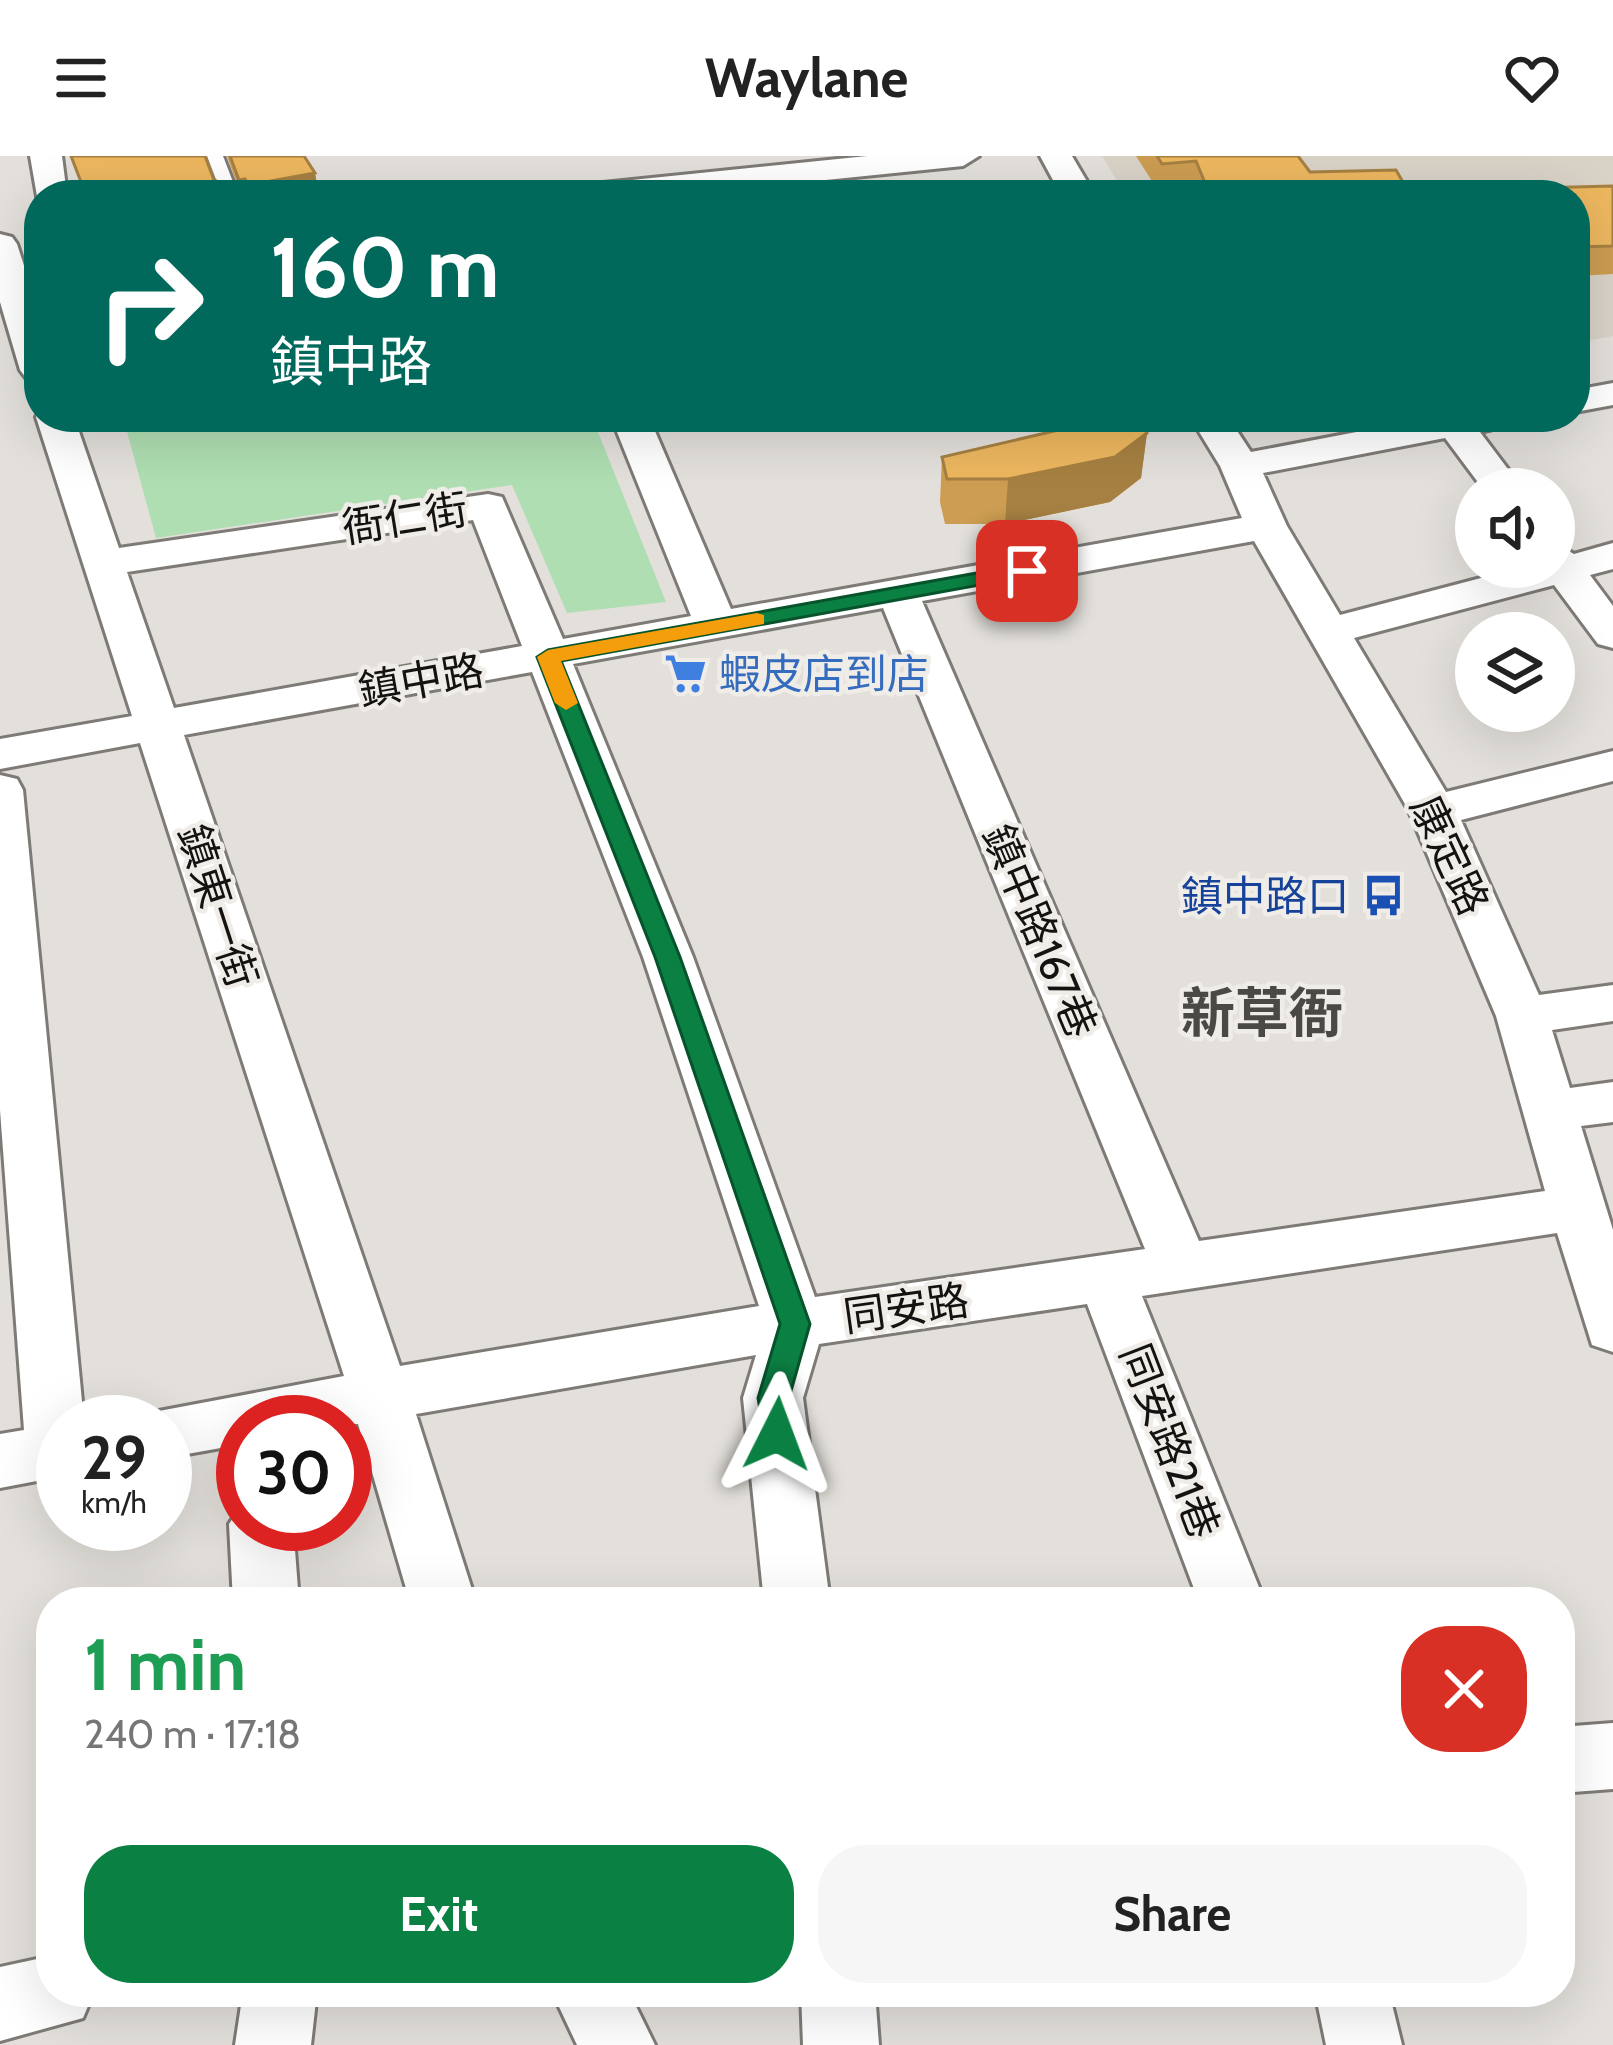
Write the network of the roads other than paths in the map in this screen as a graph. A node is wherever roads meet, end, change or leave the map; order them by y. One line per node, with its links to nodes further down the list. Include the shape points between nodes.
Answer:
1 (963, 156): 2 (street)
2 (726, 180)
3 (0, 244): 4 (street)
4 (24, 295)
5 (60, 432): 15 (street, 鎮東一街)
6 (636, 432): 19 (street)
7 (1218, 432): 10 (street, 康定路)
8 (1418, 432): 10 (street)
9 (1460, 432): 11 (street)
10 (1240, 466): 12 (street, 康定路)
11 (1487, 468)
12 (1266, 526): 18 (street, 鎮中路); 20 (street, 康定路)
13 (1613, 556): 14 (street)
14 (1575, 559)
15 (104, 563): 22 (street, 衙仁街, via 488,506); 23 (street, 鎮東一街)
16 (1575, 584): 21 (street)
17 (1471, 588): 20 (street)
18 (898, 594): 19 (street, 鎮中路); 33 (street, 鎮中路167巷)
19 (717, 627): 22 (street, 鎮中路)
20 (1330, 632): 27 (street, 康定路)
21 (1613, 635)
22 (548, 657): 23 (street, 鎮中路); 36 (street, 衙仁街, via 668,957)
23 (158, 727): 24 (street, 鎮中路); 38 (street, 鎮東一街)
24 (0, 754)
25 (1613, 766): 27 (street)
26 (0, 790): 37 (street)
27 (1433, 811): 29 (street, 康定路)
28 (1613, 1003): 29 (street)
29 (1522, 1016): 31 (street, 康定路)
30 (1613, 1102): 31 (street)
31 (1553, 1110): 32 (street, 康定路)
32 (1577, 1208): 33 (street, 同安路); 35 (street, 康定路)
33 (1182, 1268): 34 (street, 同安路)
34 (1107, 1280): 36 (street, 同安路); 44 (street, 同安路21巷)
35 (1610, 1306)
36 (795, 1324): 38 (street, 同安路); 43 (street, via 773,1398)
37 (36, 1395)
38 (380, 1395): 39 (street, 同安路); 42 (street, 鎮東一街)
39 (372, 1397)
40 (263, 1551): 41 (street)
41 (265, 1587)
42 (438, 1587)
43 (794, 1587)
44 (1226, 1587)
45 (1613, 1756): 46 (street)
46 (1575, 1759)
47 (36, 1996): 48 (street)
48 (0, 2004)
49 (278, 2007): 53 (street)
50 (597, 2007): 54 (street)
51 (839, 2007): 55 (street)
52 (1355, 2007): 56 (street)
53 (272, 2045)
54 (617, 2045)
55 (841, 2045)
56 (1364, 2045)

